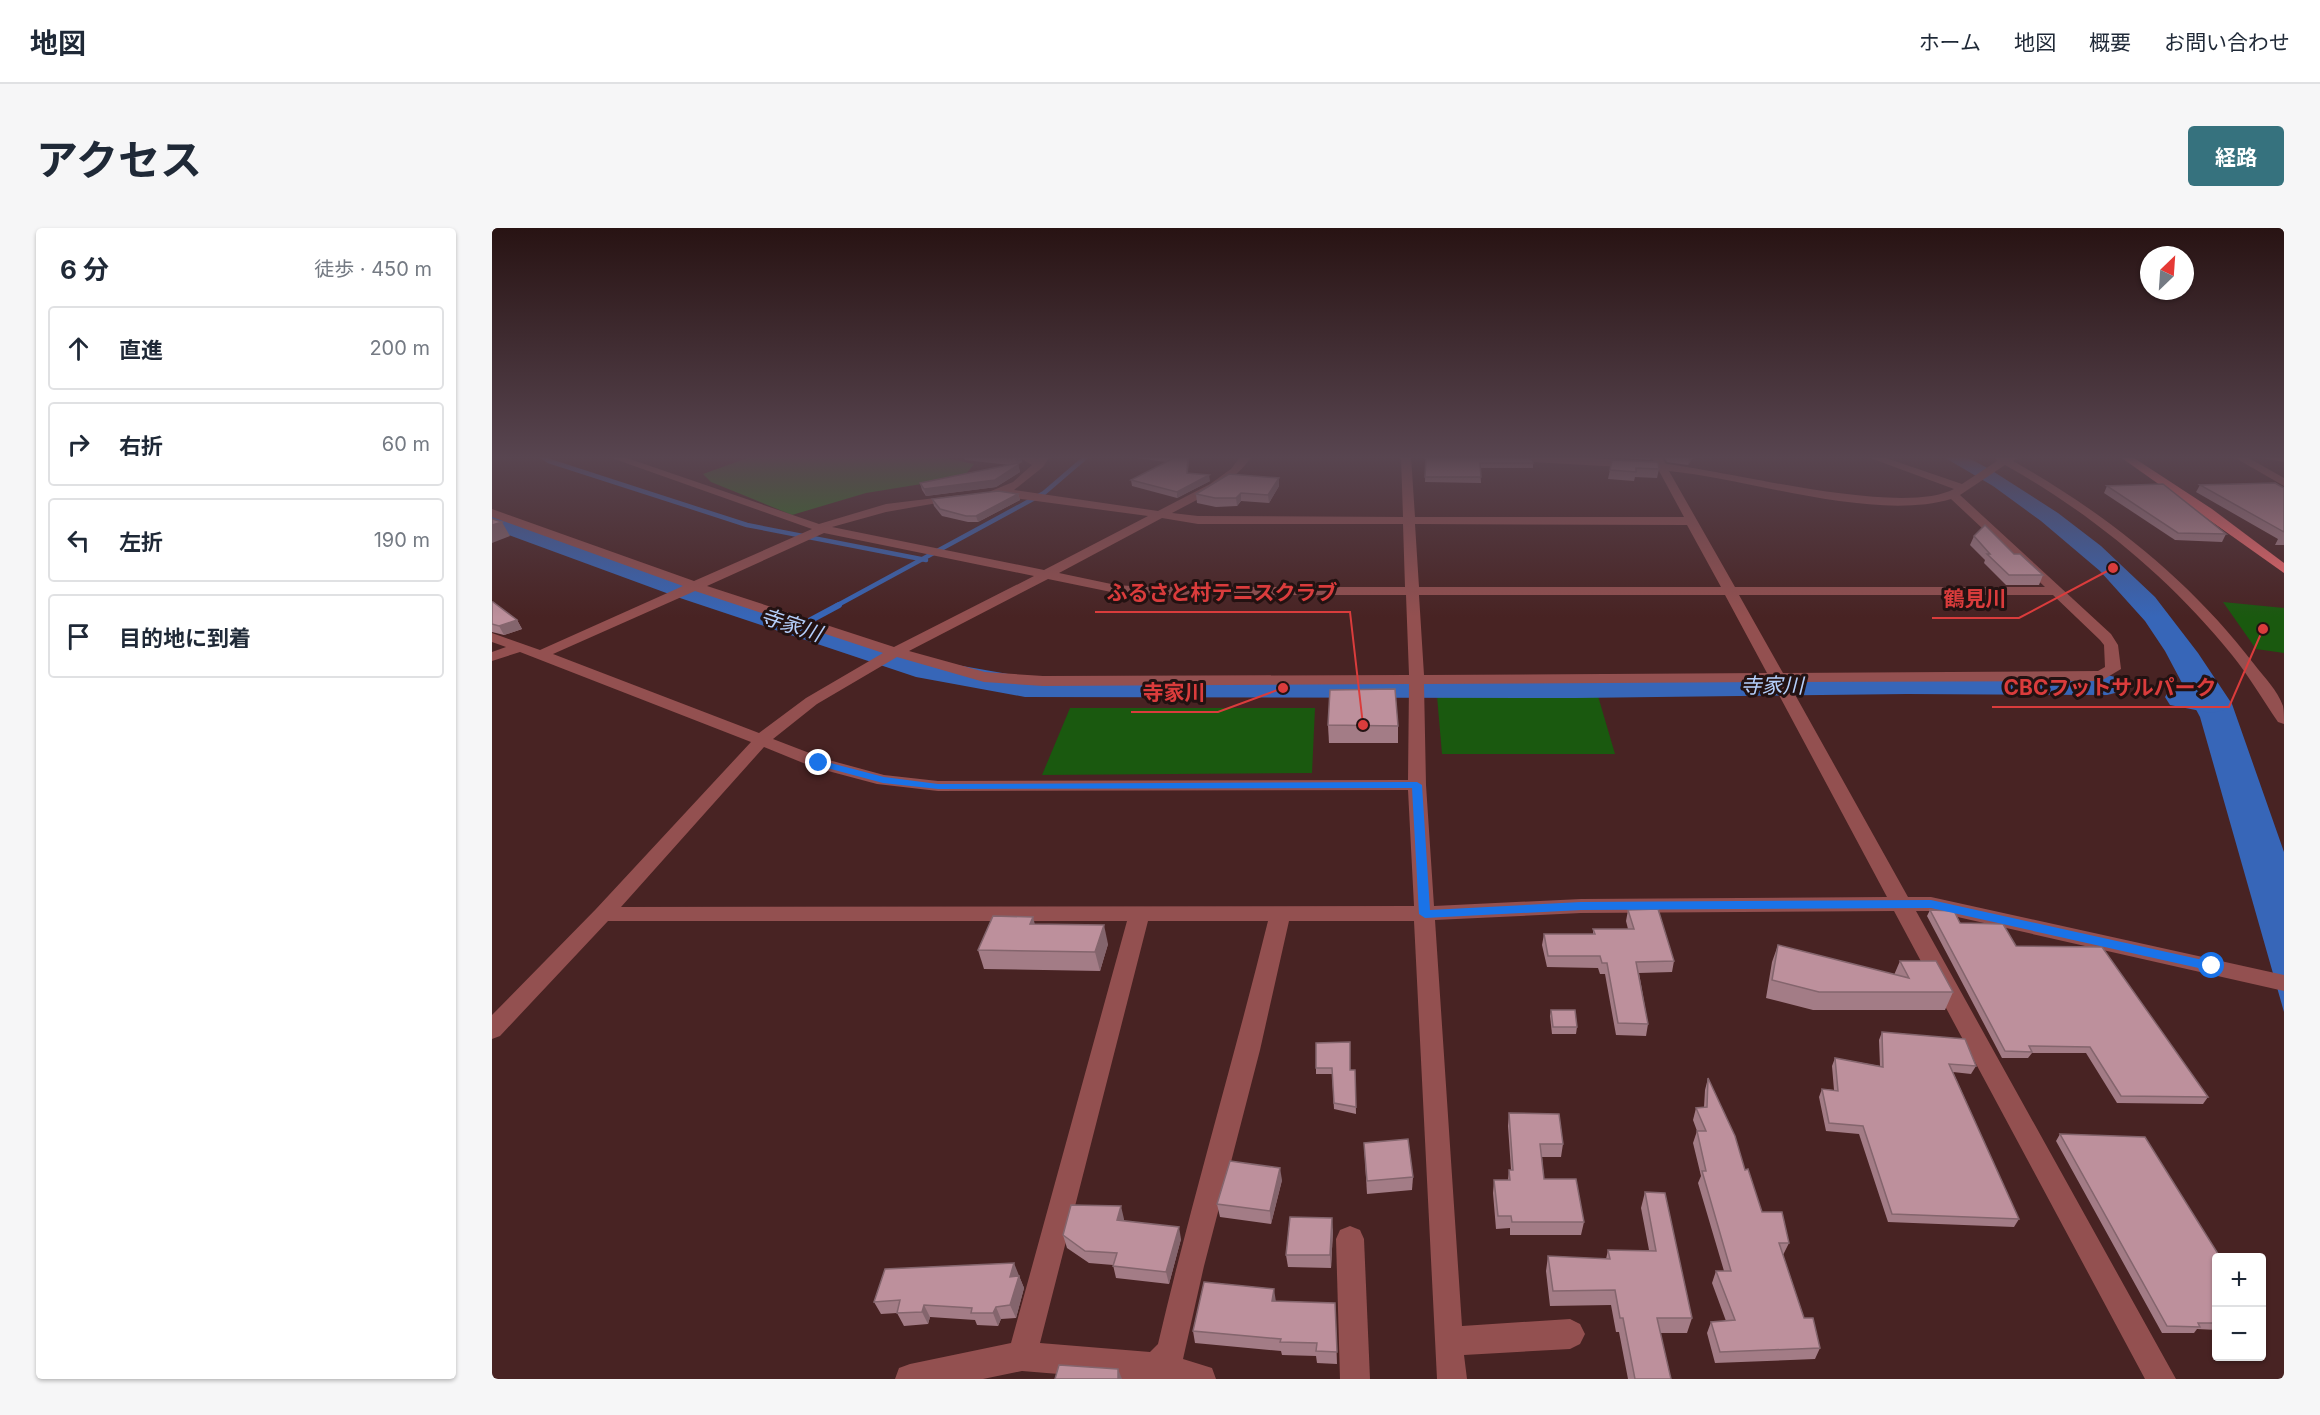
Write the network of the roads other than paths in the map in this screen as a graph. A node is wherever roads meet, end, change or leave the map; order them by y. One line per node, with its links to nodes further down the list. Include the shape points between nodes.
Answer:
1 (765, 510): 14 (street)
2 (874, 510): 14 (street)
3 (1117, 510): 10 (street)
4 (1170, 510): 10 (street)
5 (1408, 510): 12 (street)
6 (1686, 510): 13 (street)
7 (1979, 510): 20 (street)
8 (2081, 510): 28 (street, via 2200,606 2260,679)
9 (2205, 510): 15 (main road)
10 (1158, 516): 12 (street, via 1249,522); 16 (street)
11 (499, 520): 17 (street)
12 (1409, 521): 13 (street); 19 (street)
13 (1692, 521): 18 (street)
14 (820, 529): 16 (street); 17 (street)
15 (2284, 569)
16 (1044, 576): 19 (street, via 1146,591); 23 (street)
17 (694, 586): 23 (street); 24 (street)
18 (1730, 590): 19 (street); 20 (street); 26 (street)
19 (1411, 591): 27 (street)
20 (2056, 591): 26 (street, via 2106,637 2114,669 2101,676)
21 (492, 637): 22 (street)
22 (521, 647): 24 (street); 25 (street)
23 (896, 652): 27 (street, via 984,677 1043,681); 29 (street, via 813,699)
24 (542, 654): 29 (street)
25 (492, 657)
26 (1781, 683): 27 (street); 31 (street)
27 (1416, 684): 30 (street)
28 (2284, 719)
29 (762, 739): 30 (street, via 819,763 883,780 938,786); 32 (street)
30 (1417, 785): 33 (street)
31 (1903, 903): 33 (street, via 1581,906); 36 (street, via 1931,904); 48 (street)
32 (603, 914): 34 (street); 37 (street)
33 (1425, 914): 35 (street); 40 (street)
34 (1139, 915): 35 (street); 41 (street)
35 (1280, 915): 43 (street, via 1170,1352)
36 (2284, 983)
37 (492, 1030)
38 (1350, 1239): 46 (street)
39 (1570, 1334): 40 (street)
40 (1448, 1341): 47 (street)
41 (1022, 1356): 42 (street); 43 (street)
42 (962, 1373): 44 (street)
43 (1155, 1373): 45 (street)
44 (910, 1379)
45 (1201, 1379)
46 (1355, 1379)
47 (1452, 1379)
48 (2161, 1379)

